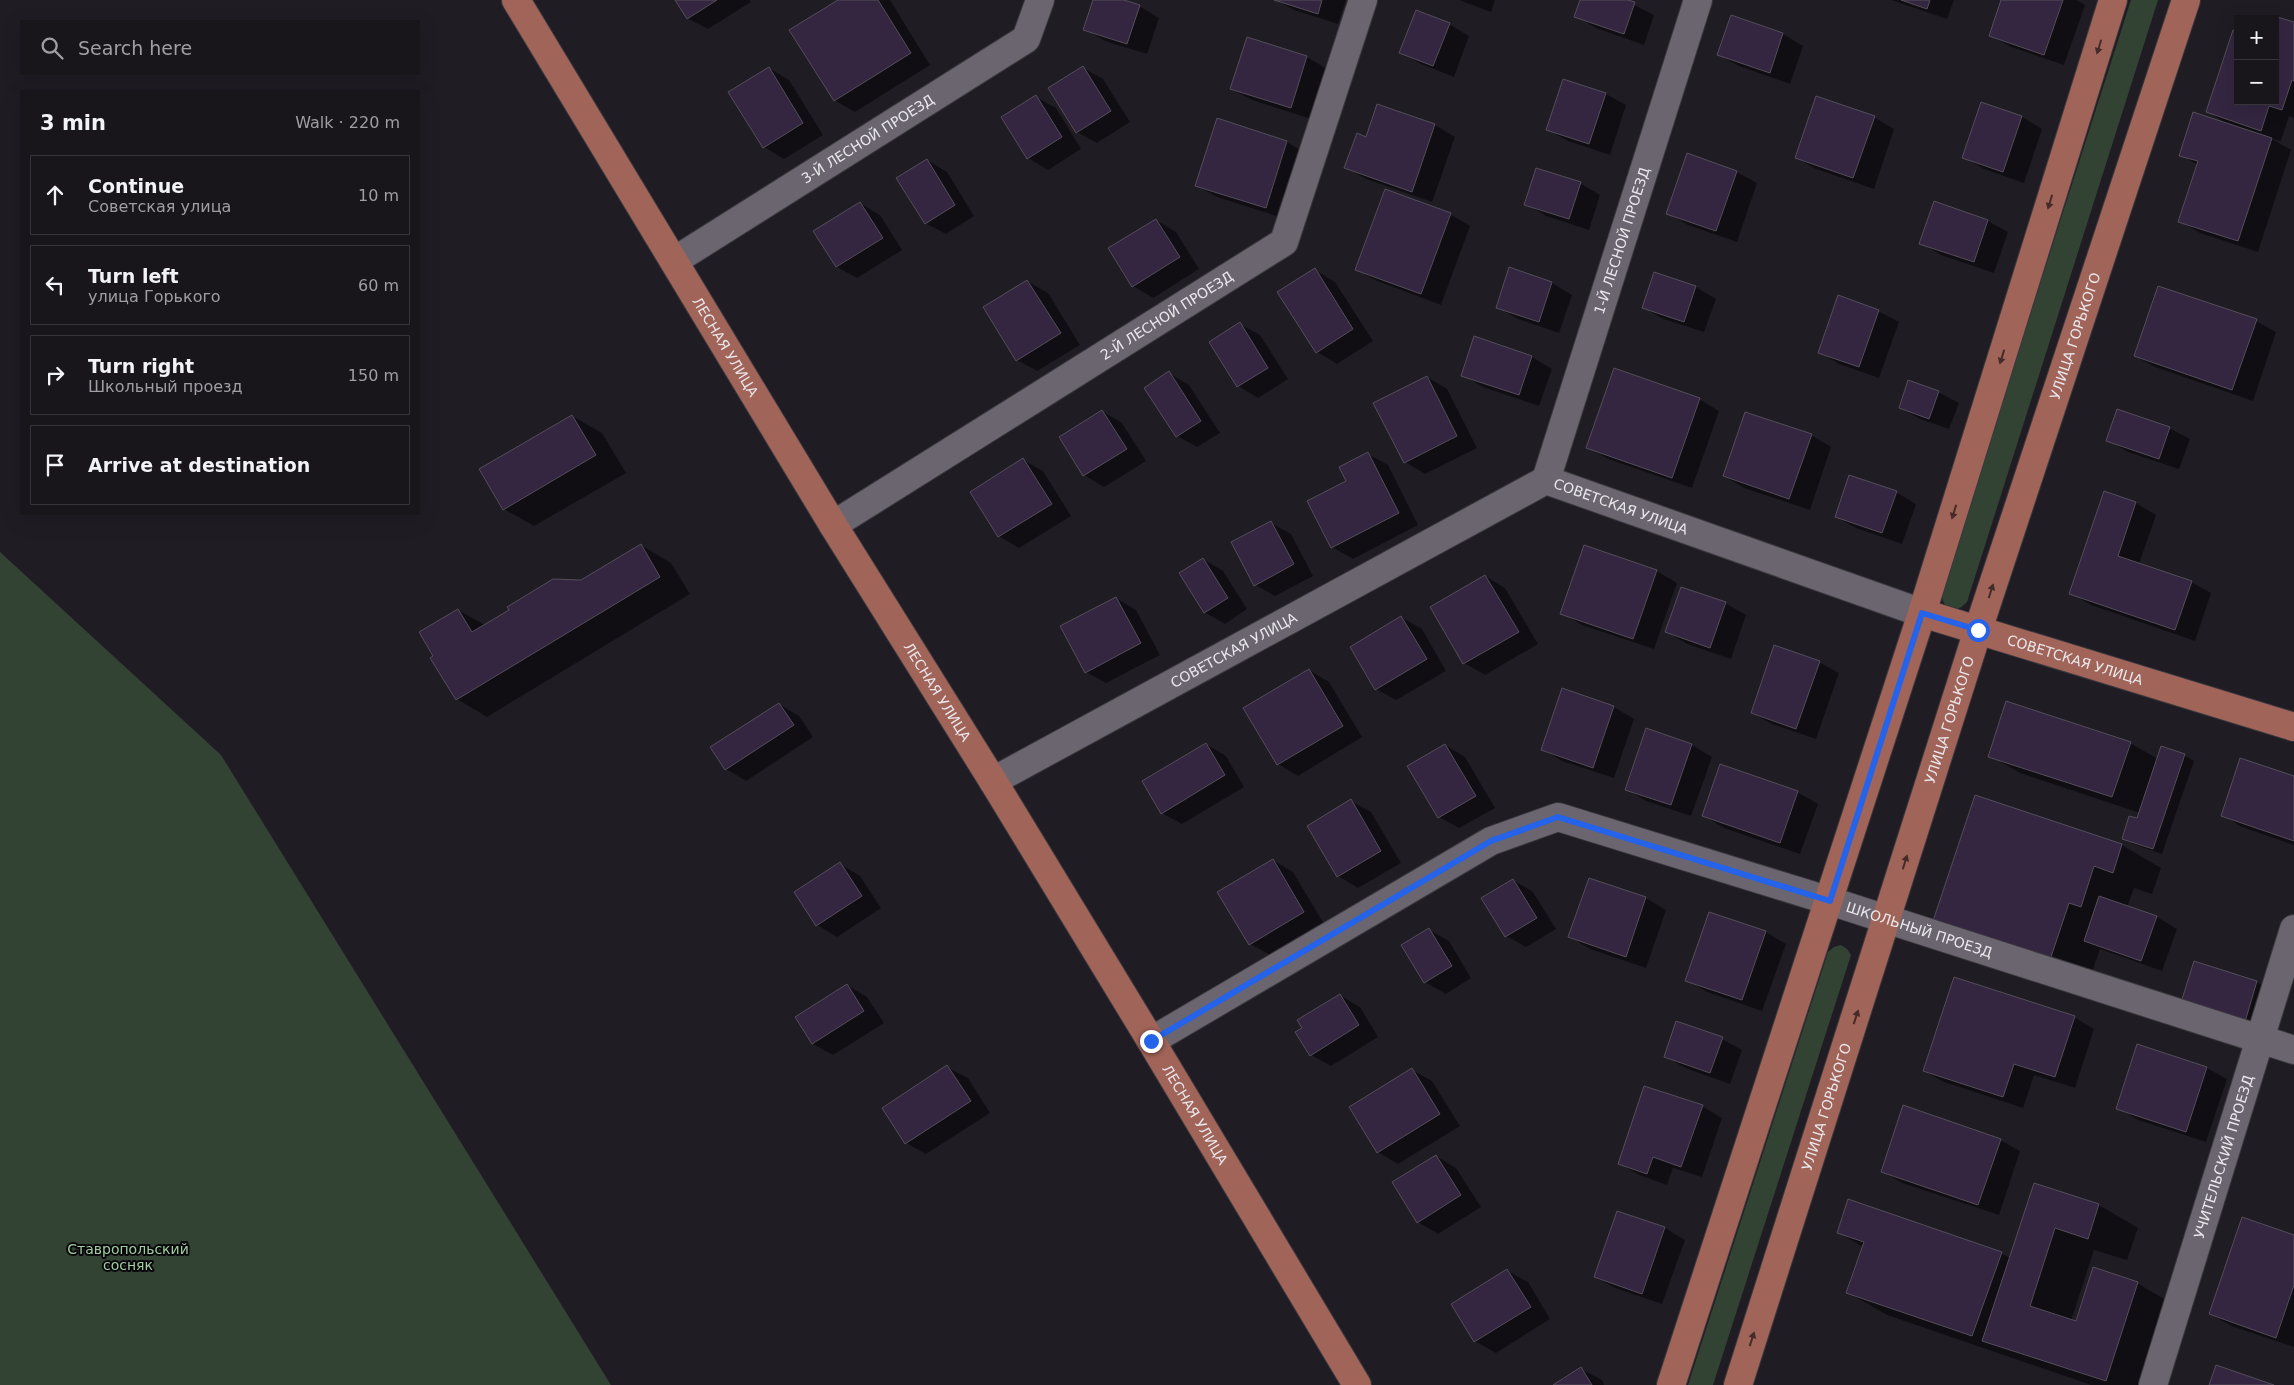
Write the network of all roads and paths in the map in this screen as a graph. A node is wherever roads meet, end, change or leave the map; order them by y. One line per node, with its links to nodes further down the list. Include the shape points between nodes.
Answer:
1 (516, 0): 7 (main road, ЛЕСНАЯ УЛИЦА)
2 (1040, 0): 7 (street, 3-Й ЛЕСНОЙ ПРОЕЗД, via 1026,39)
3 (1363, 0): 9 (street, 2-Й ЛЕСНОЙ ПРОЕЗД, via 1284,242)
4 (1698, 0): 8 (street, 1-Й ЛЕСНОЙ ПРОЕЗД)
5 (2113, 0): 10 (main road, one-way to 10)
6 (2186, 0): 11 (main road, УЛИЦА ГОРЬКОГО, one-way to 6)
7 (674, 261): 9 (main road, ЛЕСНАЯ УЛИЦА)
8 (1546, 480): 10 (street, СОВЕТСКАЯ УЛИЦА); 13 (street, СОВЕТСКАЯ УЛИЦА)
9 (833, 525): 13 (main road, ЛЕСНАЯ УЛИЦА)
10 (1922, 613): 11 (main road, СОВЕТСКАЯ УЛИЦА); 14 (main road)
11 (1978, 630): 12 (main road, СОВЕТСКАЯ УЛИЦА); 15 (main road, УЛИЦА ГОРЬКОГО, one-way to 11)
12 (2294, 727)
13 (993, 781): 18 (main road, ЛЕСНАЯ УЛИЦА)
14 (1830, 901): 15 (street, ШКОЛЬНЫЙ ПРОЕЗД); 18 (street, ШКОЛЬНЫЙ ПРОЕЗД, via 1558,817 1491,841); 21 (main road)
15 (1886, 921): 17 (street, ШКОЛЬНЫЙ ПРОЕЗД); 22 (main road, УЛИЦА ГОРЬКОГО, one-way to 15)
16 (2294, 929): 17 (street, УЧИТЕЛЬСКИЙ ПРОЕЗД)
17 (2260, 1039): 19 (street, ШКОЛЬНЫЙ ПРОЕЗД); 23 (street, УЧИТЕЛЬСКИЙ ПРОЕЗД)
18 (1151, 1041): 20 (main road, ЛЕСНАЯ УЛИЦА)
19 (2294, 1050)
20 (1357, 1385)
21 (1671, 1385)
22 (1738, 1385)
23 (2153, 1385)

